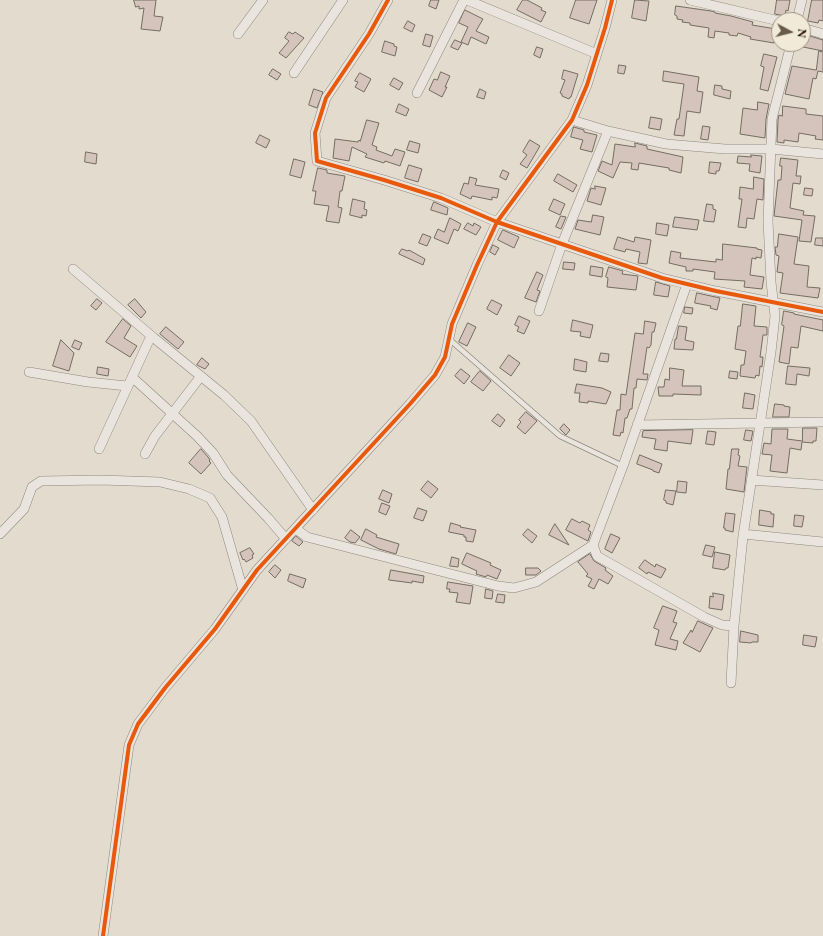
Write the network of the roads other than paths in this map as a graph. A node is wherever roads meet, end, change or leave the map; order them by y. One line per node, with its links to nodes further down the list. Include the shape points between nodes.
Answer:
1 (263, 0): 12 (street)
2 (343, 0): 16 (street)
3 (388, 0): 22 (street, via 326,98 315,133 317,162 442,198)
4 (464, 0): 17 (street)
5 (467, 0): 15 (street)
6 (612, 0): 15 (street)
7 (690, 0): 10 (street)
8 (802, 0): 9 (street)
9 (799, 12)
10 (771, 19)
11 (811, 30): 13 (street)
12 (238, 34)
13 (823, 34)
14 (789, 52): 20 (street, via 772,119)
15 (597, 54): 18 (street)
16 (294, 72)
17 (417, 93)
18 (572, 120): 19 (street); 22 (street)
19 (608, 131): 20 (street, via 666,144 725,149); 23 (street)
20 (771, 149): 21 (street); 26 (street, via 768,221)
21 (823, 154)
22 (497, 222): 23 (street); 30 (street, via 452,324)
23 (562, 244): 25 (street); 27 (street)
24 (73, 269): 29 (street)
25 (687, 284): 26 (street); 38 (street)
26 (773, 302): 28 (street); 37 (street, via 775,316)
27 (539, 311)
28 (823, 312)
29 (151, 336): 32 (street); 33 (street)
30 (448, 339): 41 (lane, via 560,436); 44 (street, via 445,357 435,375)
31 (29, 372): 34 (street)
32 (201, 376): 35 (street); 44 (street, via 251,421)
33 (132, 377): 34 (street); 35 (street)
34 (127, 386): 39 (street)
35 (173, 412): 40 (street); 48 (street, via 198,436 227,475)
36 (823, 422): 37 (street)
37 (760, 423): 38 (street); 42 (street)
38 (637, 425): 41 (street)
39 (99, 449)
40 (145, 454)
41 (623, 466): 50 (street)
42 (751, 480): 43 (street); 47 (street)
43 (823, 485)
44 (313, 510): 45 (street)
45 (296, 529): 48 (street); 50 (street, via 307,536 514,588 536,582)
46 (0, 534): 51 (street, via 24,508 32,487 40,481 160,482 190,489 210,498 222,517)
47 (743, 534): 49 (street); 52 (street)
48 (286, 539): 51 (street, via 257,570)
49 (823, 542)
50 (594, 545): 52 (street, via 597,556 704,617 722,625)
51 (243, 590): 54 (street, via 215,629 138,724 129,745)
52 (734, 626): 53 (street)
53 (731, 683)
54 (103, 936)

